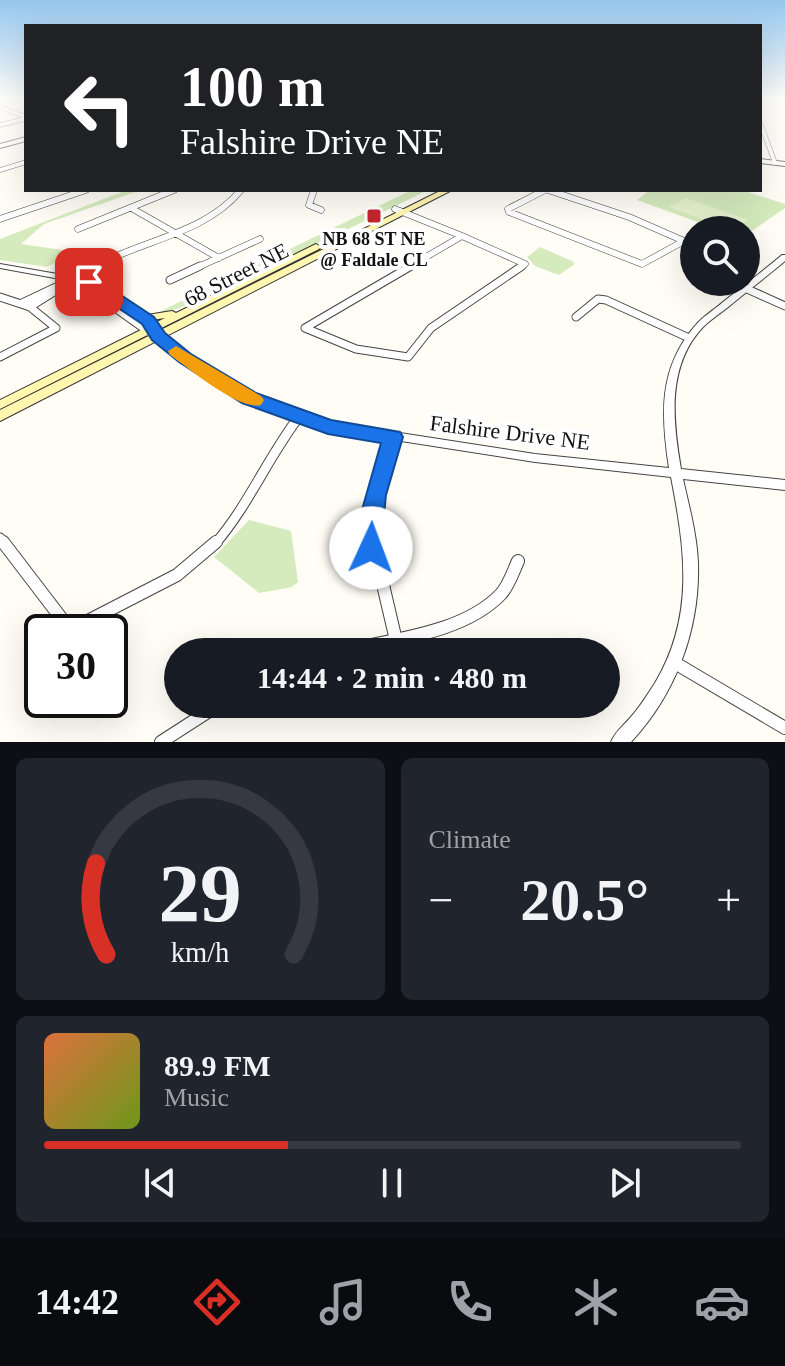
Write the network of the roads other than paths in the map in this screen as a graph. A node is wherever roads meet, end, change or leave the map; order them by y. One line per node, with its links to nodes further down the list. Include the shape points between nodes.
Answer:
1 (763, 134): 6 (street)
2 (24, 140): 3 (street)
3 (0, 146)
4 (762, 161): 6 (street)
5 (24, 163): 8 (street)
6 (775, 163): 7 (street)
7 (785, 164)
8 (0, 170)
9 (78, 192): 20 (street)
10 (170, 192): 17 (street)
11 (239, 192): 22 (street, via 220,211)
12 (313, 192): 18 (street, via 309,205)
13 (430, 192): 19 (main road, 68 Street NE)
14 (443, 192): 19 (main road, 68 Street NE)
15 (542, 192): 16 (street, via 509,212 642,264 684,241)
16 (552, 192)
17 (133, 209): 21 (street); 22 (street)
18 (321, 210)
19 (399, 210): 23 (street); 34 (main road, 68 Street NE); 39 (main road, 68 Street NE)
20 (0, 219)
21 (78, 229)
22 (174, 232): 25 (street); 29 (street)
23 (462, 236): 23 (street, via 525,264 431,328 408,357 356,349 305,328)
24 (260, 239): 25 (street)
25 (219, 258): 30 (street)
26 (784, 259): 28 (street)
27 (0, 266): 29 (street)
28 (760, 277)
29 (73, 279): 35 (street); 38 (street, via 89,282); 39 (street)
30 (170, 280)
31 (760, 295): 36 (street)
32 (736, 296): 40 (street)
33 (0, 297): 35 (street)
34 (201, 303): 38 (main road); 39 (main road, 68 Street NE)
35 (26, 305): 41 (street, via 56,328)
36 (785, 306)
37 (576, 317): 40 (street, via 598,299 606,300)
38 (145, 318): 39 (street)
39 (153, 332): 42 (main road, 68 Street NE); 43 (main road, 68 Street NE); 44 (street, Falshire Drive NE, via 220,382)
40 (689, 338): 46 (street, via 668,389)
41 (0, 357)
42 (0, 405)
43 (0, 416)
44 (298, 418): 45 (street, Falshire Drive NE); 48 (street, via 269,456 236,519 206,554 177,575 80,625 68,627)
45 (393, 437): 46 (street, Falshire Drive NE); 50 (street, via 370,524)
46 (674, 472): 47 (street, Falshire Drive NE); 52 (street, via 691,561 688,619)
47 (785, 485)
48 (0, 538)
49 (518, 561): 50 (street, via 504,591 485,609 457,622)
50 (395, 636): 51 (street)
51 (388, 638)
52 (675, 663): 54 (street); 56 (street, via 637,725)
53 (198, 718): 55 (street)
54 (785, 728)
55 (161, 742)
56 (619, 742)

